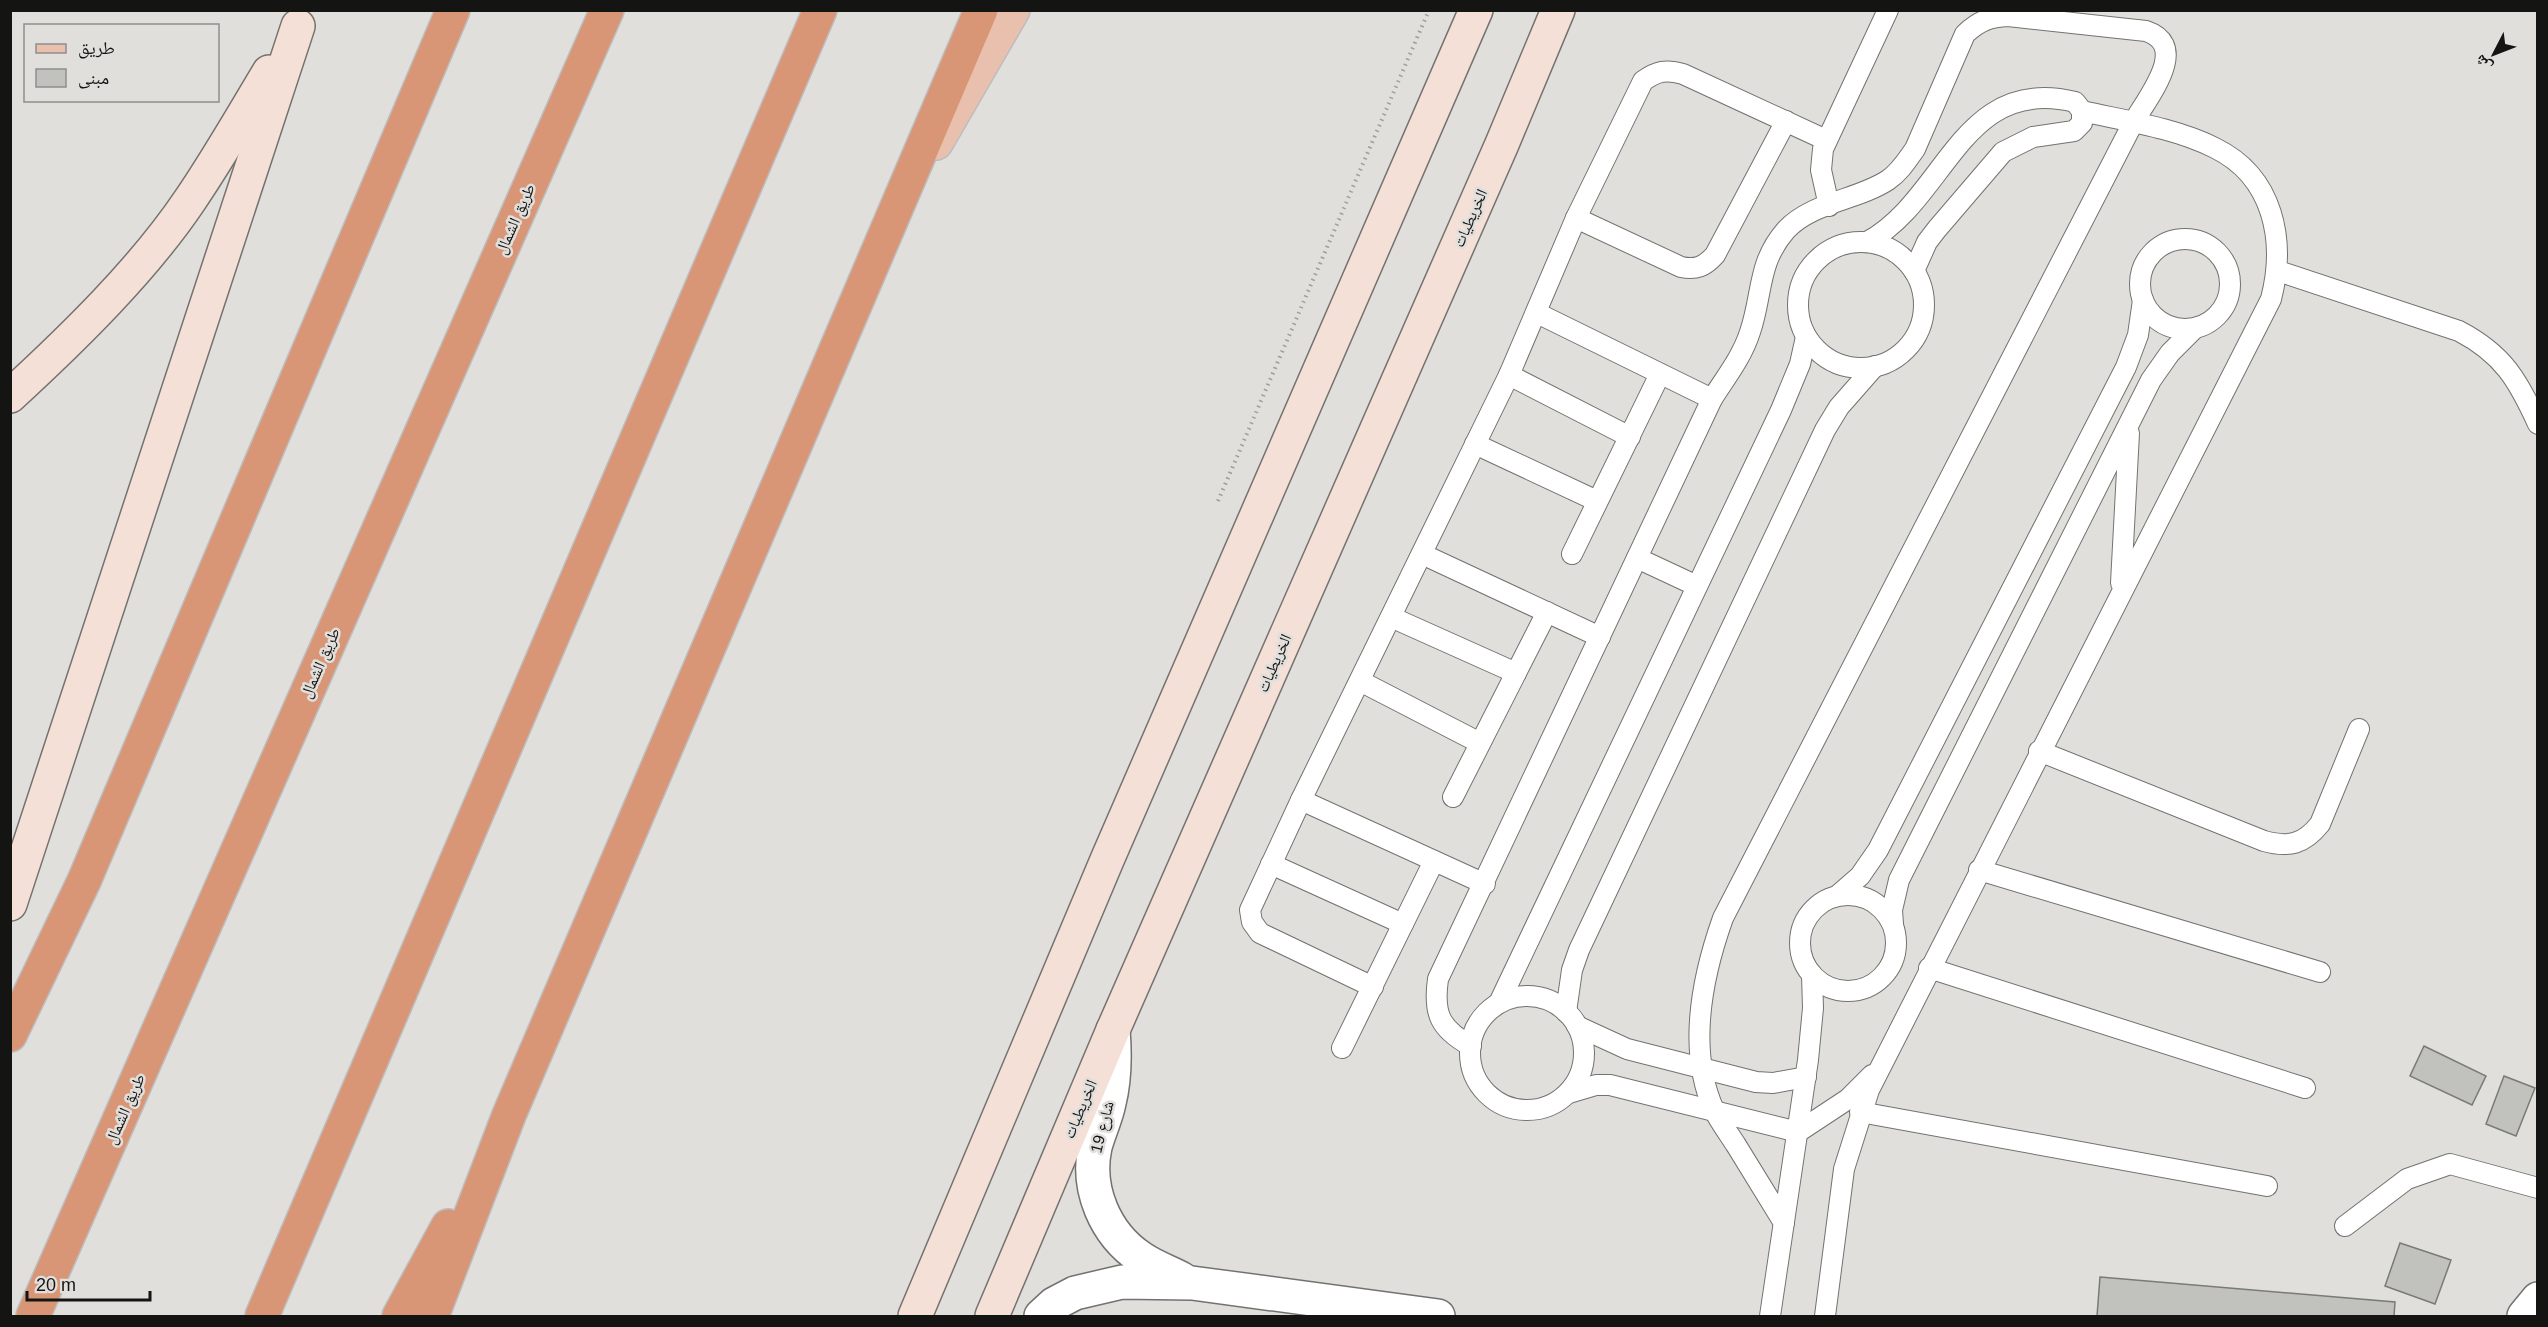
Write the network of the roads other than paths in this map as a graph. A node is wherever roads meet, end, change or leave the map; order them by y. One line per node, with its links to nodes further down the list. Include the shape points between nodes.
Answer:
1 (453, 10): 64 (highway, via 84,881)
2 (607, 10): 82 (highway, طريق الشمال)
3 (820, 10): 83 (highway)
4 (981, 10): 15 (highway)
5 (1013, 10): 15 (main road)
6 (1476, 10): 86 (main road, via 1112,849)
7 (1558, 10): 63 (main road, الخريطيات)
8 (1888, 10): 13 (lane)
9 (301, 18): 27 (main road, via 189,202 78,330); 54 (main road)
10 (2082, 111): 12 (lane); 17 (lane, via 2075,102 2063,99 2032,98 1998,108 1971,131 1897,222); 18 (lane, via 2082,123 2074,131 2033,137 2002,152 1937,229)
11 (1786, 121): 13 (lane); 16 (lane, via 1715,255 1706,265 1694,269 1681,267); 16 (lane, via 1683,74 1669,70 1655,73 1643,81)
12 (2133, 123): 14 (lane, via 2166,65 2165,43 2157,35 1992,16 1965,34 1904,166 1888,180); 19 (lane, via 2191,138 2217,149 2241,166 2260,188 2272,214 2279,242); 67 (lane, via 1723,918 1702,993)
13 (1826, 140): 14 (lane, via 1821,170)
14 (1829, 206): 28 (lane, via 1788,228 1771,250 1761,275 1751,330)
15 (898, 209): 74 (highway)
16 (1576, 218): 21 (lane)
17 (1867, 242): 18 (lane, via 1885,247); 23 (lane, via 1847,243 1828,250 1813,263 1798,299 1799,319)
18 (1914, 271): 24 (lane, via 1922,289 1920,329 1910,346 1894,360)
19 (2278, 271): 30 (lane, via 2476,340 2492,351 2520,385); 38 (lane, via 2271,299)
20 (2143, 300): 22 (lane, via 2163,324 2178,330); 22 (lane, via 2141,277 2150,255 2177,239 2193,239 2208,245 2228,269 2230,292 2221,314); 53 (lane, via 2138,334 2126,367 1878,850 1860,876)
21 (1537, 314): 25 (lane); 26 (lane)
22 (2194, 329): 29 (lane, via 2160,366)
23 (1806, 337): 24 (lane, via 1836,363 1856,368); 37 (lane, via 1800,364 1781,410)
24 (1875, 366): 62 (lane, via 1839,407 1815,451 1579,950 1572,970)
25 (1660, 374): 28 (lane); 31 (lane)
26 (1509, 375): 31 (lane); 32 (lane)
27 (10, 396)
28 (1712, 399): 36 (lane)
29 (2129, 424): 38 (lane); 56 (lane, via 1899,880)
30 (2538, 424)
31 (1629, 437): 33 (lane)
32 (1475, 444): 33 (lane); 34 (lane)
33 (1597, 501): 35 (lane)
34 (1422, 554): 39 (lane); 40 (lane)
35 (1572, 554)
36 (1637, 558): 37 (lane); 41 (lane)
37 (1697, 586): 61 (lane)
38 (2121, 592): 46 (lane)
39 (1547, 612): 41 (lane); 42 (lane)
40 (1391, 617): 42 (lane); 43 (lane)
41 (1600, 637): 52 (lane)
42 (1516, 674): 45 (lane)
43 (1360, 681): 45 (lane); 48 (lane)
44 (2359, 729): 46 (lane, via 2320,824 2309,837 2295,844 2264,841)
45 (1480, 743): 47 (lane)
46 (2039, 751): 51 (lane)
47 (1453, 797)
48 (1301, 800): 49 (lane); 50 (lane)
49 (1434, 861): 52 (lane); 55 (lane)
50 (1271, 864): 55 (lane); 60 (lane, via 1251,910 1252,922 1260,933)
51 (1979, 870): 57 (lane); 58 (lane)
52 (1485, 884): 65 (lane, via 1438,979 1435,1000 1440,1020 1453,1036)
53 (1837, 896): 56 (lane, via 1854,895 1870,900); 59 (lane, via 1816,908 1802,928 1803,961)
54 (10, 904)
55 (1403, 924): 60 (lane)
56 (1893, 924): 59 (lane, via 1894,958 1874,983 1858,990 1842,990)
57 (1929, 968): 68 (lane); 70 (lane)
58 (2320, 972)
59 (1812, 975): 69 (lane)
60 (1373, 987): 66 (lane)
61 (1499, 1003): 62 (lane, via 1534,996 1551,1002); 65 (lane, via 1485,1014)
62 (1572, 1019): 67 (lane, via 1627,1049); 71 (lane, via 1583,1043 1583,1060 1579,1078)
63 (1113, 1030): 80 (street, شارع 19, via 1113,1079 1092,1167 1100,1210 1111,1229 1142,1259); 87 (main road, الخريطيات)
64 (10, 1035)
65 (1471, 1046): 71 (lane, via 1471,1064 1477,1081 1503,1105 1538,1110)
66 (1342, 1048)
67 (1704, 1069): 69 (lane, via 1773,1083); 72 (lane)
68 (1879, 1069): 73 (lane); 75 (lane, via 1848,1098)
69 (1806, 1077): 75 (lane)
70 (2306, 1088)
71 (1569, 1093): 72 (lane, via 1596,1084 1610,1084)
72 (1714, 1109): 75 (lane); 78 (lane)
73 (1860, 1112): 76 (lane); 91 (lane, via 1844,1169)
74 (509, 1115): 84 (highway); 85 (highway)
75 (1798, 1132): 78 (lane)
76 (2267, 1186)
77 (2538, 1188): 79 (lane, via 2450,1164 2407,1179)
78 (1784, 1223): 90 (lane)
79 (2345, 1226)
80 (1192, 1283): 88 (street, شارع 19, via 1122,1281 1098,1286 1054,1304); 89 (street, شارع 19)
81 (2538, 1299): 92 (street)
82 (33, 1317)
83 (262, 1317)
84 (399, 1317)
85 (432, 1317)
86 (915, 1317)
87 (992, 1317)
88 (1041, 1317)
89 (1438, 1317)
90 (1770, 1317)
91 (1825, 1317)
92 (2524, 1317)

